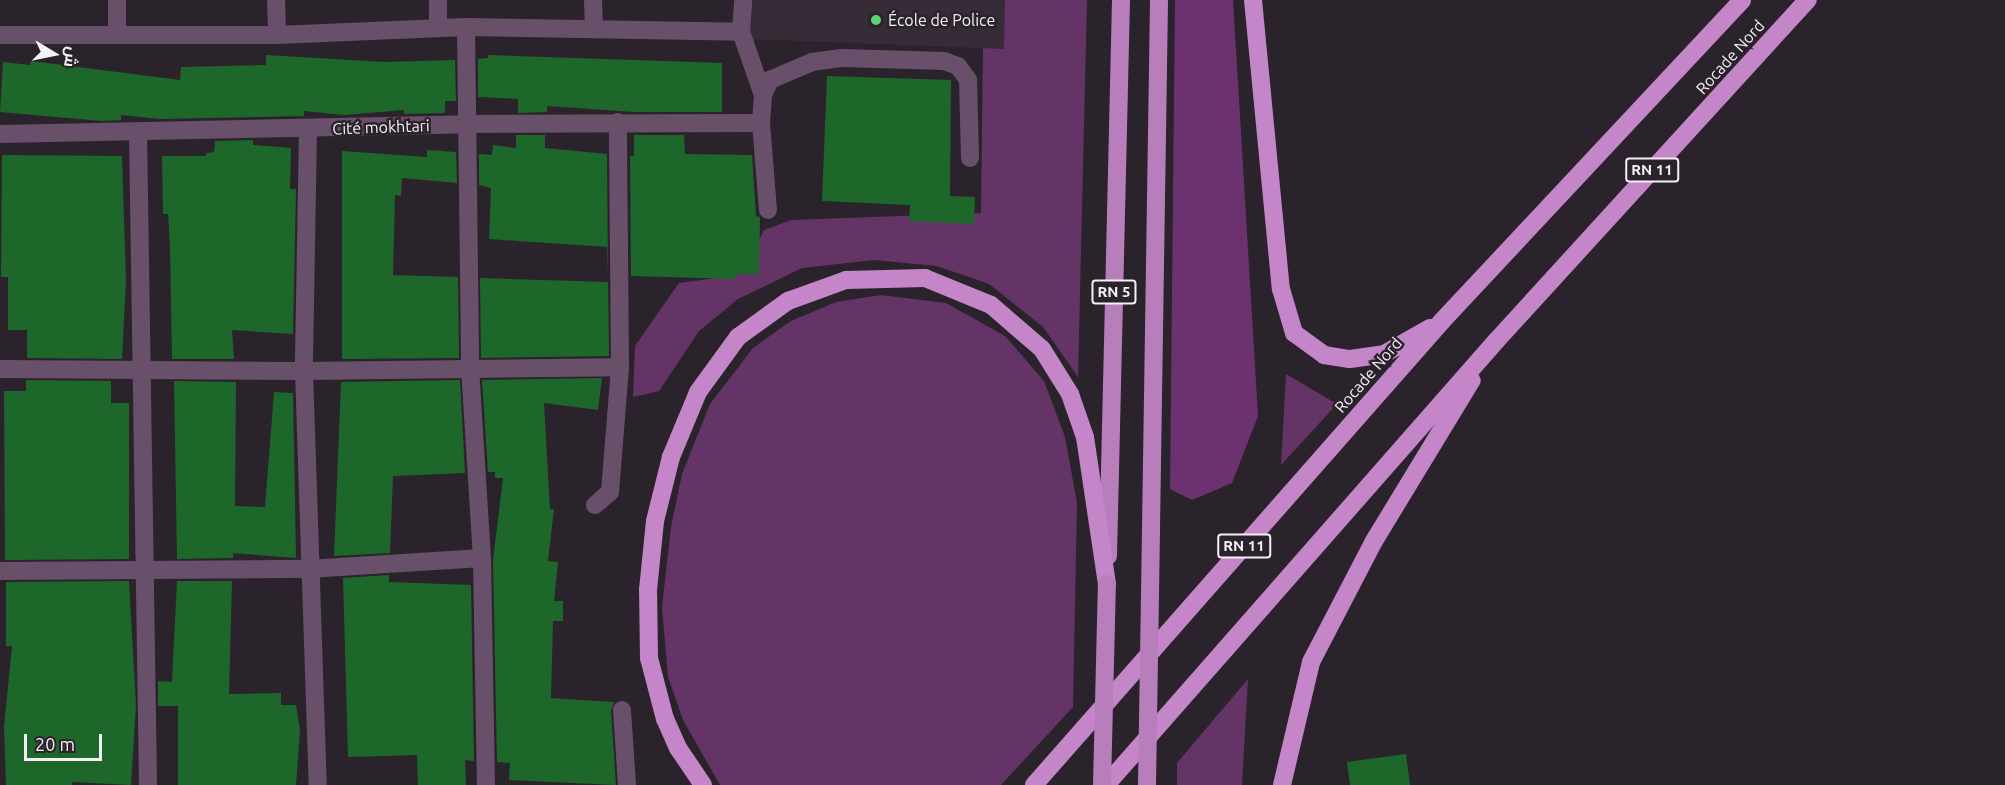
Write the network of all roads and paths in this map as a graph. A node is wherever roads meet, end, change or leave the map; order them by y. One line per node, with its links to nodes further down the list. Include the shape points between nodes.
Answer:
1 (117, 0): 15 (street)
2 (276, 0): 17 (street)
3 (438, 0): 12 (street)
4 (594, 0): 13 (street)
5 (743, 0): 14 (street)
6 (1121, 0): 39 (highway, RN 5)
7 (1159, 0): 52 (highway, RN 5, bridge)
8 (1253, 0): 27 (highway, via 1281,289 1294,333 1324,355 1350,360 1384,354)
9 (1742, 0): 27 (highway, Rocade Nord / RN 11)
10 (1808, 0): 28 (highway, Rocade Nord / RN 11)
11 (466, 27): 12 (street); 13 (street); 21 (street)
12 (438, 28): 17 (street)
13 (594, 29): 14 (street)
14 (741, 32): 18 (street)
15 (117, 34): 16 (street); 17 (street)
16 (0, 35)
17 (277, 35)
18 (763, 95): 20 (street); 25 (street, via 770,80 812,62 842,58 944,61 958,66 968,80)
19 (618, 122): 20 (street, Cité mokhtari); 21 (street, Cité mokhtari); 29 (street)
20 (761, 123): 26 (street)
21 (469, 124): 22 (street, Cité mokhtari); 30 (street)
22 (308, 130): 23 (street, Cité mokhtari); 33 (street)
23 (138, 132): 24 (street, Cité mokhtari); 32 (street)
24 (0, 134)
25 (970, 158)
26 (768, 210)
27 (1442, 321): 42 (highway, Rocade Nord / RN 11)
28 (1497, 340): 51 (highway, Rocade Nord / RN 11); 53 (highway, via 1374,541 1311,662)
29 (620, 367): 30 (street); 34 (street, via 610,492)
30 (470, 368): 33 (street); 35 (street)
31 (0, 369): 32 (street)
32 (141, 371): 33 (street); 36 (street)
33 (304, 372): 37 (street)
34 (595, 505)
35 (482, 558): 37 (street); 45 (street)
36 (143, 568): 37 (street); 38 (street); 43 (street)
37 (308, 569): 44 (street)
38 (0, 572)
39 (1107, 584): 41 (highway, via 1085,437 1070,394 1042,350 991,305 925,278 846,280 788,302 738,337 698,392 671,457 657,510 648,590 649,658 665,719); 51 (highway, RN 5, bridge)
40 (622, 710): 46 (street)
41 (678, 748): 47 (highway); 48 (highway)
42 (1046, 771): 49 (highway); 50 (highway, Rocade Nord / RN 11)
43 (148, 785)
44 (318, 785)
45 (486, 785)
46 (627, 785)
47 (687, 785)
48 (703, 785)
49 (1026, 785)
50 (1034, 785)
51 (1104, 785)
52 (1147, 785)
53 (1282, 785)

